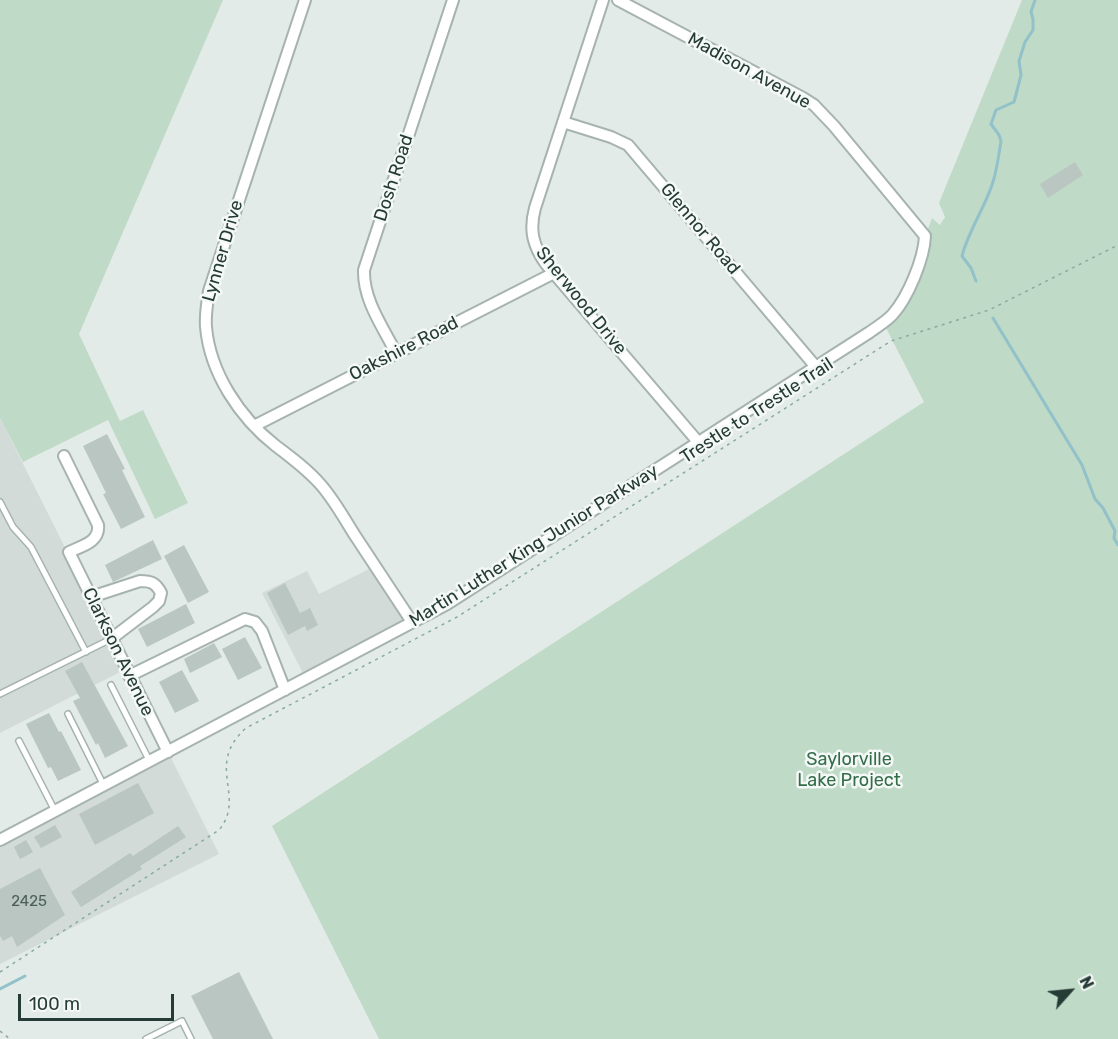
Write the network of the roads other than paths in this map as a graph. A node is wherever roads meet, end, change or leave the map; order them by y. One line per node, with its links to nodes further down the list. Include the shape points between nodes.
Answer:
1 (305, 0): 10 (street, Lynner Drive, via 228,229 206,314 211,355 222,381)
2 (453, 0): 8 (street, Dosh Road, via 364,270 368,298)
3 (603, 0): 5 (street, Sherwood Drive)
4 (618, 0): 6 (street, Madison Avenue, via 814,105 919,228 925,236)
5 (563, 122): 7 (street, Sherwood Drive, via 532,219 537,250); 9 (street, Glennor Road, via 628,145)
6 (925, 248): 9 (street, Martin Luther King Junior Parkway, via 908,290 891,317)
7 (554, 273): 8 (street, Oakshire Road); 11 (street, Sherwood Drive)
8 (396, 353): 10 (street, Oakshire Road)
9 (816, 367): 11 (street, Martin Luther King Junior Parkway)
10 (254, 426): 15 (street, Lynner Drive, via 321,485)
11 (699, 443): 15 (street, Martin Luther King Junior Parkway, via 503,570)
12 (64, 456): 14 (street, Clarkson Avenue, via 98,525 95,540 69,552)
13 (0, 502): 17 (lane, via 13,527 31,547)
14 (91, 597): 16 (street, Clarkson Avenue); 16 (street, via 140,581 157,585 161,593 153,607)
15 (412, 622): 20 (street, Martin Luther King Junior Parkway)
16 (111, 639): 17 (lane); 18 (street, Clarkson Avenue)
17 (86, 652): 21 (lane)
18 (129, 676): 20 (street, via 245,619 255,622 262,631); 24 (street, Clarkson Avenue)
19 (111, 685): 25 (lane)
20 (285, 690): 24 (street, Martin Luther King Junior Parkway)
21 (0, 694)
22 (68, 714): 26 (lane)
23 (19, 741): 27 (lane)
24 (168, 752): 25 (street, Martin Luther King Junior Parkway)
25 (150, 762): 26 (street, Martin Luther King Junior Parkway)
26 (104, 786): 27 (street, Martin Luther King Junior Parkway)
27 (55, 811): 28 (street, Martin Luther King Junior Parkway)
28 (0, 840)
29 (146, 1039): 30 (lane, via 182,1021)
30 (191, 1039)

